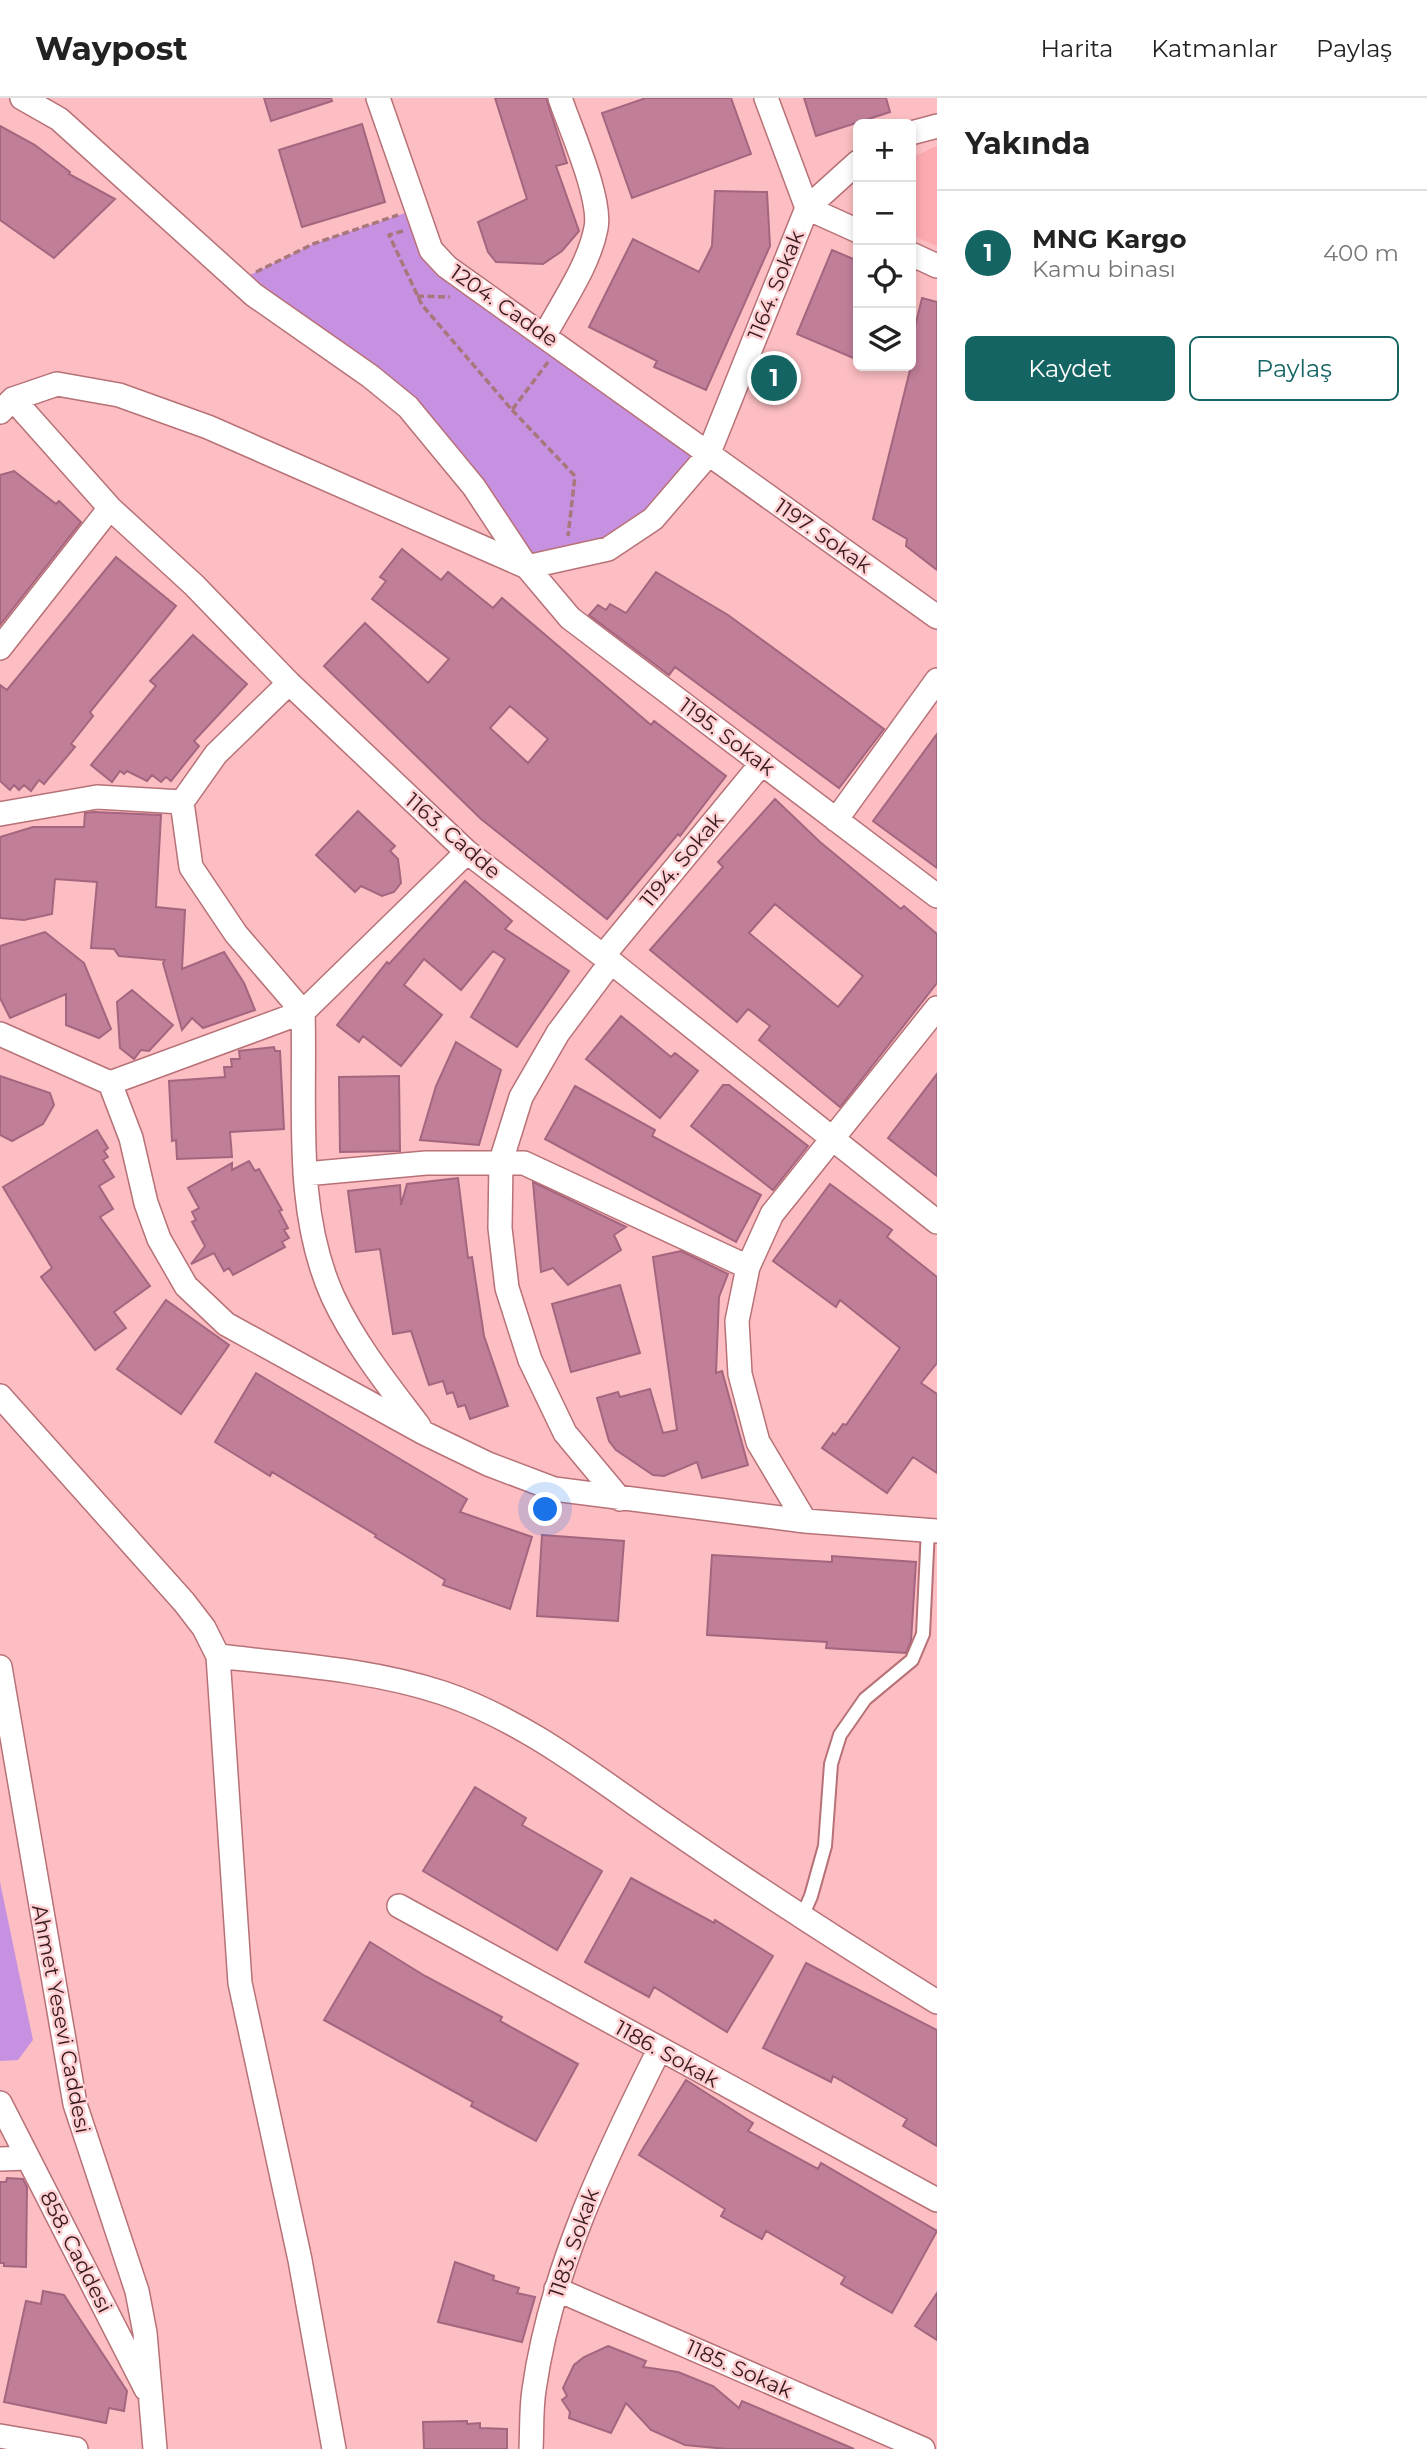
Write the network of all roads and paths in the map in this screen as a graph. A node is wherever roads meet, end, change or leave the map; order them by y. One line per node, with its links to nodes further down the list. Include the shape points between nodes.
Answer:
1 (22, 98): 13 (street, 1195. Sokak, via 59,118)
2 (378, 98): 9 (street, 1204. Cadde)
3 (560, 98): 16 (street, via 593,194 597,225)
4 (766, 98): 8 (street)
5 (937, 126): 6 (street)
6 (916, 132)
7 (853, 167): 8 (street, 1164. Sokak)
8 (807, 208): 10 (street); 19 (street, 1164. Sokak)
9 (420, 217): 13 (path, via 313,244); 14 (path, via 389,235); 16 (street, 1204. Cadde, via 431,250 447,267)
10 (853, 229)
11 (916, 256): 12 (street)
12 (937, 266)
13 (238, 281): 22 (street, 1195. Sokak, via 408,407 474,487)
14 (418, 296): 15 (path); 18 (path)
15 (454, 297)
16 (552, 340): 18 (path); 19 (street, 1204. Cadde)
17 (7, 406): 20 (street, 1163. Cadde); 22 (street, via 57,384 119,396 208,427)
18 (512, 410): 21 (path, via 575,476)
19 (708, 455): 21 (street, 1164. Sokak, via 653,519 608,549); 23 (street, 1197. Sokak)
20 (110, 508): 24 (street); 26 (street, 1163. Cadde, via 194,585)
21 (566, 558): 22 (street, 1164. Sokak)
22 (527, 567): 27 (street, 1195. Sokak, via 570,618)
23 (937, 617)
24 (0, 648)
25 (937, 680): 30 (street)
26 (289, 683): 28 (street, via 216,754); 31 (street, 1163. Cadde)
27 (762, 763): 30 (street, 1195. Sokak); 33 (street, 1194. Sokak)
28 (182, 802): 29 (street, via 97,797); 35 (street, via 191,867 236,934)
29 (0, 814)
30 (836, 820): 32 (street, 1195. Sokak)
31 (467, 852): 33 (street, 1163. Cadde); 35 (street)
32 (937, 896)
33 (607, 959): 38 (street, 1163. Cadde); 39 (street, 1194. Sokak, via 521,1097)
34 (937, 1008): 38 (street)
35 (303, 1012): 37 (street); 40 (street)
36 (0, 1034): 37 (street)
37 (110, 1083): 44 (street, via 131,1138 159,1239 186,1286 226,1324)
38 (832, 1137): 41 (street, 1163. Cadde); 42 (street, via 772,1214)
39 (501, 1161): 40 (street); 42 (street, via 524,1163); 45 (street, 1194. Sokak, via 500,1228 508,1288 530,1360 565,1433)
40 (305, 1174): 44 (street, via 314,1240 333,1296 368,1359)
41 (937, 1222)
42 (748, 1268): 46 (street, via 737,1321 740,1374 758,1442)
43 (0, 1396): 48 (street, via 184,1602)
44 (424, 1433): 45 (street, via 554,1489)
45 (620, 1499): 46 (street)
46 (805, 1521): 47 (street)
47 (932, 1530): 51 (lane, via 923,1634 912,1660 865,1699 840,1735 831,1765 825,1846)
48 (218, 1656): 51 (street, via 383,1677 443,1693 499,1716 551,1746); 63 (street, via 240,1983 300,2260)
49 (0, 1667): 59 (street, Ahmet Yesevi Caddesi, via 66,2063 86,2145 137,2291)
50 (399, 1906): 53 (street, 1186. Sokak)
51 (801, 1919): 52 (street)
52 (937, 2002)
53 (659, 2050): 57 (street, 1186. Sokak); 58 (street, 1183. Sokak, via 596,2178)
54 (0, 2103): 55 (street, 858. Caddesi)
55 (27, 2158): 56 (street); 59 (street, 858. Caddesi)
56 (0, 2159)
57 (937, 2200)
58 (556, 2289): 64 (street, 1183. Sokak, via 533,2391); 65 (street, 1185. Sokak)
59 (152, 2401): 62 (street, Ahmet Yesevi Caddesi)
60 (0, 2436): 61 (street)
61 (76, 2449)
62 (155, 2449)
63 (334, 2449)
64 (531, 2449)
65 (923, 2449)

